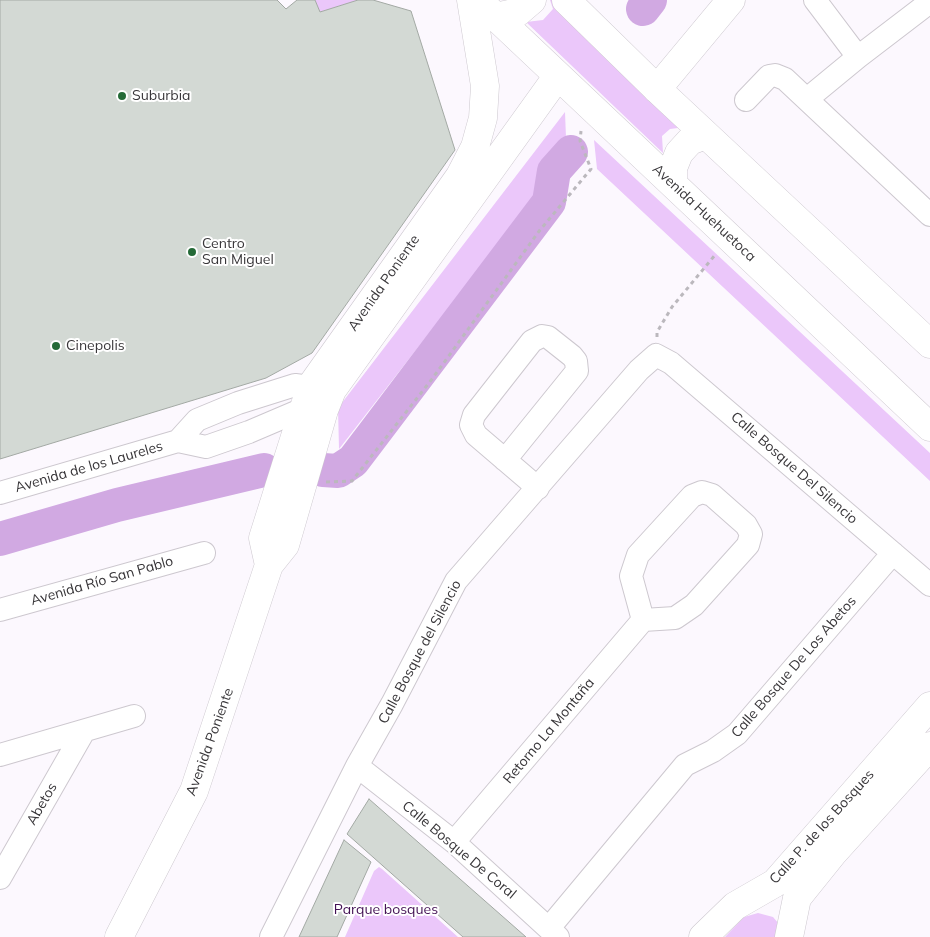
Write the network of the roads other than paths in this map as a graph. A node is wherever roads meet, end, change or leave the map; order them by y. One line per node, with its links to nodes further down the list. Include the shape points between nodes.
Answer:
1 (471, 0): 18 (main road, Avenida Poniente, via 486,86 483,118 475,147 460,176)
2 (532, 0): 7 (main road, via 518,12)
3 (566, 0): 10 (main road)
4 (730, 0): 10 (main road)
5 (815, 0): 8 (street)
6 (930, 2): 8 (street)
7 (487, 9): 9 (main road, Avenida Huehuetoca)
8 (858, 56): 11 (street)
9 (557, 77): 14 (main road, Avenida Huehuetoca); 18 (main road, Avenida Poniente)
10 (657, 89): 13 (main road)
11 (807, 99): 12 (street, via 785,79 775,75 765,80); 15 (street)
12 (746, 100)
13 (706, 135): 14 (main road, via 690,141 679,153 673,168); 16 (main road)
14 (673, 184): 19 (main road, Avenida Huehuetoca)
15 (925, 202)
16 (930, 344)
17 (656, 355): 22 (street, Calle Bosque del Silencio, via 639,370); 25 (street, Calle Bosque Del Silencio, via 671,362)
18 (317, 399): 20 (street, Avenida de los Laureles, via 249,432 206,447); 20 (street, Avenida de los Laureles, via 295,385 197,420); 26 (main road, Avenida Poniente, via 306,472 285,545); 26 (main road, Avenida Poniente, via 264,538)
19 (930, 426)
20 (178, 441): 23 (street, Avenida de los Laureles)
21 (505, 460): 21 (street, via 476,435 471,420 532,341 548,337 572,356 577,371); 22 (street)
22 (538, 488): 35 (street, Calle Bosque del Silencio, via 456,581)
23 (0, 493)
24 (204, 553): 28 (street, Avenida Río San Pablo)
25 (893, 553): 27 (street, Calle Bosque Del Silencio); 39 (street, Calle Bosque De Los Abetos, via 737,734 685,765)
26 (269, 566): 40 (main road, Avenida Poniente, via 194,791)
27 (930, 585)
28 (0, 610)
29 (643, 620): 29 (street, via 676,618 694,605 748,544 751,534 746,524 712,495 702,492 692,496 638,555 631,576); 36 (street, Retorno La Montaña)
30 (930, 706): 38 (main road, Calle P. de los Bosques, via 775,883)
31 (134, 716): 32 (street)
32 (84, 731): 34 (street); 37 (street, Abetos)
33 (930, 746): 43 (main road, Calle P. de los Bosques, via 797,898)
34 (0, 755)
35 (357, 766): 36 (street, Calle Bosque De Coral); 41 (street, Calle Bosque del Silencio)
36 (454, 842): 39 (street, Calle Bosque De Coral)
37 (0, 878)
38 (741, 902): 42 (main road, Calle P. de los Bosques); 43 (main road, via 756,899 772,903 787,921)
39 (553, 933)
40 (119, 937)
41 (271, 937)
42 (703, 937)
43 (789, 937)

